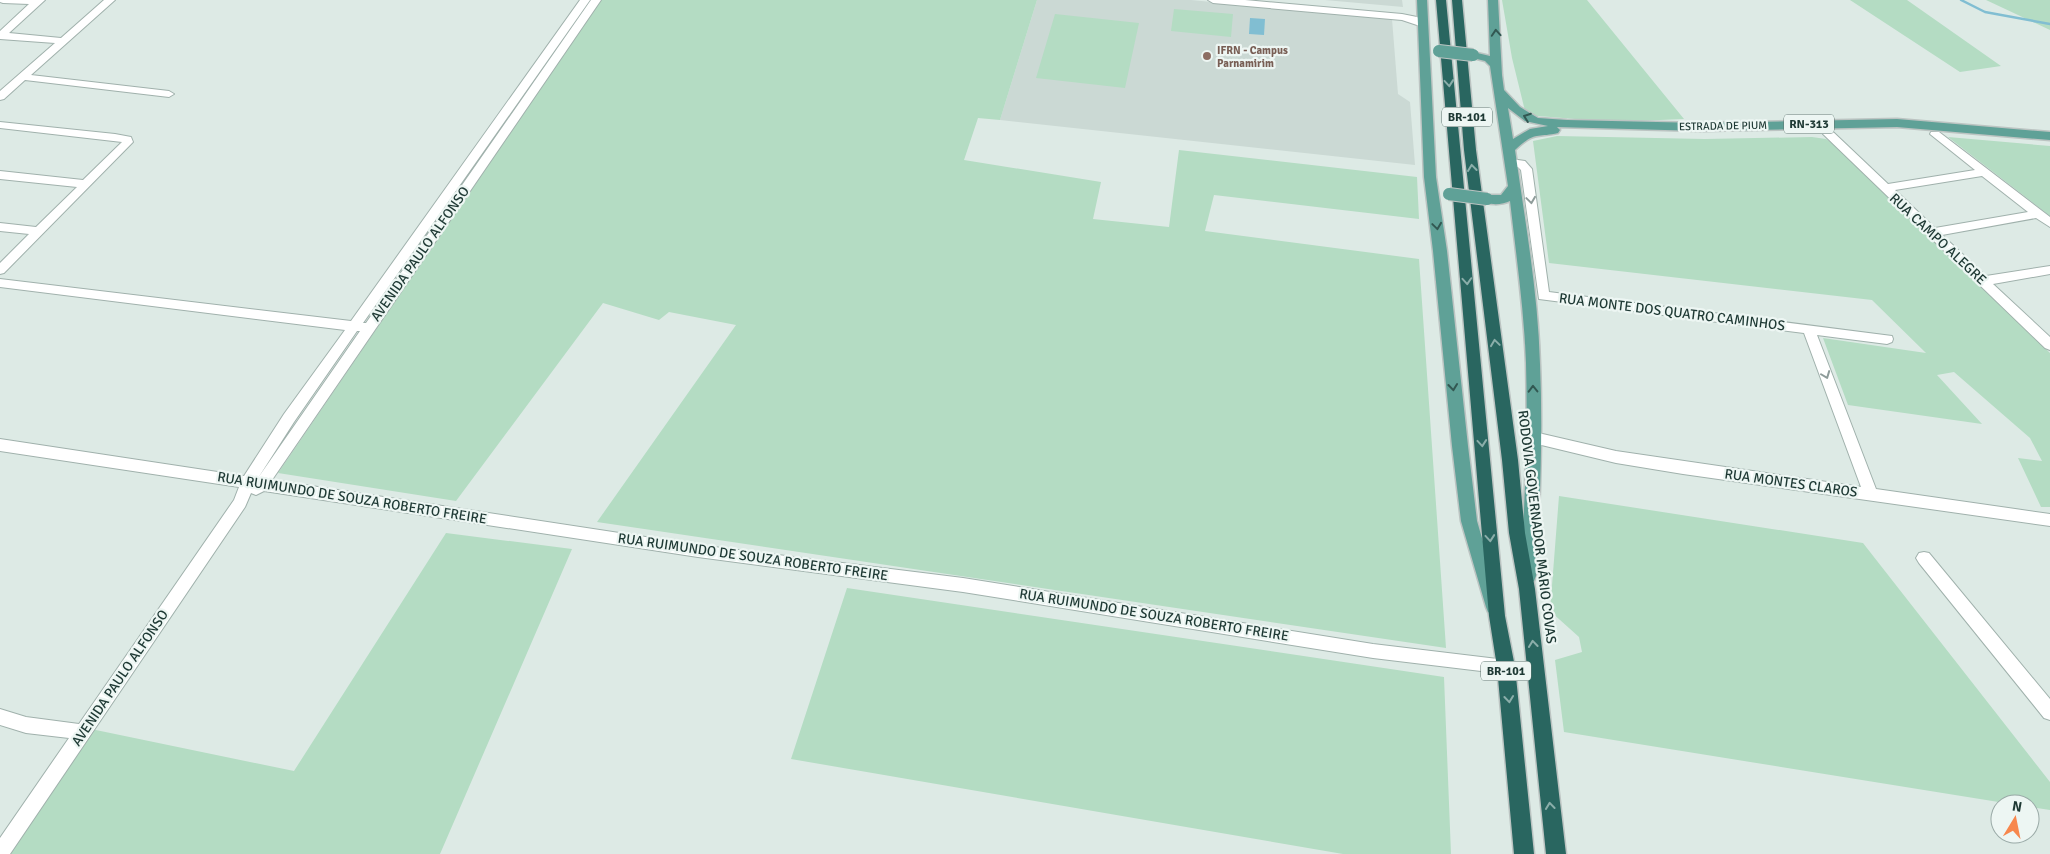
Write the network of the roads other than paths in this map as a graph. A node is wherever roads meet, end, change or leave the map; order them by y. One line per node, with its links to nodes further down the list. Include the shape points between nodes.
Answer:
1 (3, 0): 11 (street)
2 (110, 0): 16 (street)
3 (584, 0): 19 (street, AVENIDA PAULO ALFONSO)
4 (596, 0): 19 (street, AVENIDA PAULO ALFONSO)
5 (1213, 0): 6 (street)
6 (1217, 0): 13 (street)
7 (1286, 0): 13 (street)
8 (1441, 0): 63 (highway, BR-101, one-way to 63)
9 (1457, 0): 62 (highway, RODOVIA GOVERNADOR MÁRIO COVAS / BR-101, one-way to 9, via 1517,533 1480,234)
10 (1493, 0): 18 (main road, one-way to 10)
11 (39, 1): 15 (street)
12 (1422, 5): 13 (street, via 1415,13); 14 (main road)
13 (1324, 7): 14 (street, via 1411,18)
14 (1423, 24): 17 (main road)
15 (0, 36): 16 (street)
16 (64, 41): 20 (street)
17 (1424, 58): 18 (main road, bridge, via 1430,52 1439,51 1474,55 1489,59); 33 (main road)
18 (1496, 66): 21 (main road)
19 (543, 67): 44 (street, AVENIDA PAULO ALFONSO); 47 (street, AVENIDA PAULO ALFONSO)
20 (23, 77): 22 (street); 23 (street)
21 (1499, 89): 27 (main road, ESTRADA DE PIUM / RN-313, one-way to 21, via 1897,123 1701,127 1560,124 1519,115); 29 (main road)
22 (3, 92)
23 (169, 94)
24 (0, 125): 34 (street, via 127,139 124,147)
25 (1827, 132): 26 (main road, ESTRADA DE PIUM / RN-313); 29 (main road, ESTRADA DE PIUM / RN-313, via 1648,135 1550,130 1525,134); 36 (street, RUA CAMPO ALEGRE)
26 (1935, 134): 28 (main road, ESTRADA DE PIUM / RN-313); 31 (street)
27 (2050, 136)
28 (2050, 144)
29 (1509, 149): 30 (main road)
30 (1511, 163): 35 (main road); 49 (street, RUA MONTE DOS QUATRO CAMINHOS, one-way to 49, via 1521,164 1526,169)
31 (1984, 172): 36 (street); 37 (street)
32 (0, 176): 34 (street)
33 (1430, 178): 35 (main road, bridge, via 1436,187 1449,194 1487,199 1504,198); 63 (main road, one-way to 63, via 1469,521)
34 (86, 184): 40 (street)
35 (1514, 187): 48 (main road)
36 (1885, 188): 41 (street, RUA CAMPO ALEGRE)
37 (2038, 214): 38 (street); 41 (street)
38 (2050, 222)
39 (0, 227): 40 (street)
40 (39, 231): 42 (street)
41 (1932, 233): 45 (street, RUA CAMPO ALEGRE)
42 (0, 270)
43 (2050, 270): 45 (street)
44 (386, 281): 47 (street); 50 (street, AVENIDA PAULO ALFONSO)
45 (1984, 281): 53 (street, RUA CAMPO ALEGRE)
46 (0, 283): 50 (street)
47 (400, 283): 51 (street, AVENIDA PAULO ALFONSO)
48 (1528, 294): 49 (street); 56 (main road, one-way to 48)
49 (1543, 296): 52 (street, RUA MONTE DOS QUATRO CAMINHOS)
50 (354, 326): 51 (street); 58 (street, AVENIDA PAULO ALFONSO, via 289,418)
51 (369, 328): 58 (street, AVENIDA PAULO ALFONSO)
52 (1809, 330): 54 (street, RUA MONTE DOS QUATRO CAMINHOS); 59 (street, one-way to 59)
53 (2044, 332): 55 (street, RUA CAMPO ALEGRE)
54 (1886, 339)
55 (2050, 345)
56 (1534, 438): 59 (street, RUA MONTES CLAROS, via 1625,459); 62 (main road)
57 (0, 445): 58 (street, RUA RUIMUNDO DE SOUZA ROBERTO FREIRE)
58 (255, 483): 64 (street, RUA RUIMUNDO DE SOUZA ROBERTO FREIRE, via 698,552 963,585 1373,651); 67 (street, AVENIDA PAULO ALFONSO)
59 (1871, 494): 60 (street, RUA MONTES CLAROS)
60 (2050, 520)
61 (1924, 558): 65 (street)
62 (1527, 589): 70 (highway, RODOVIA GOVERNADOR MÁRIO COVAS / BR-101, one-way to 62)
63 (1497, 616): 64 (highway, BR-101)
64 (1506, 667): 69 (highway, BR-101, one-way to 69)
65 (2050, 712)
66 (0, 716): 67 (street, via 26,725)
67 (83, 732): 68 (street, AVENIDA PAULO ALFONSO)
68 (0, 853)
69 (1524, 854)
70 (1556, 854)

